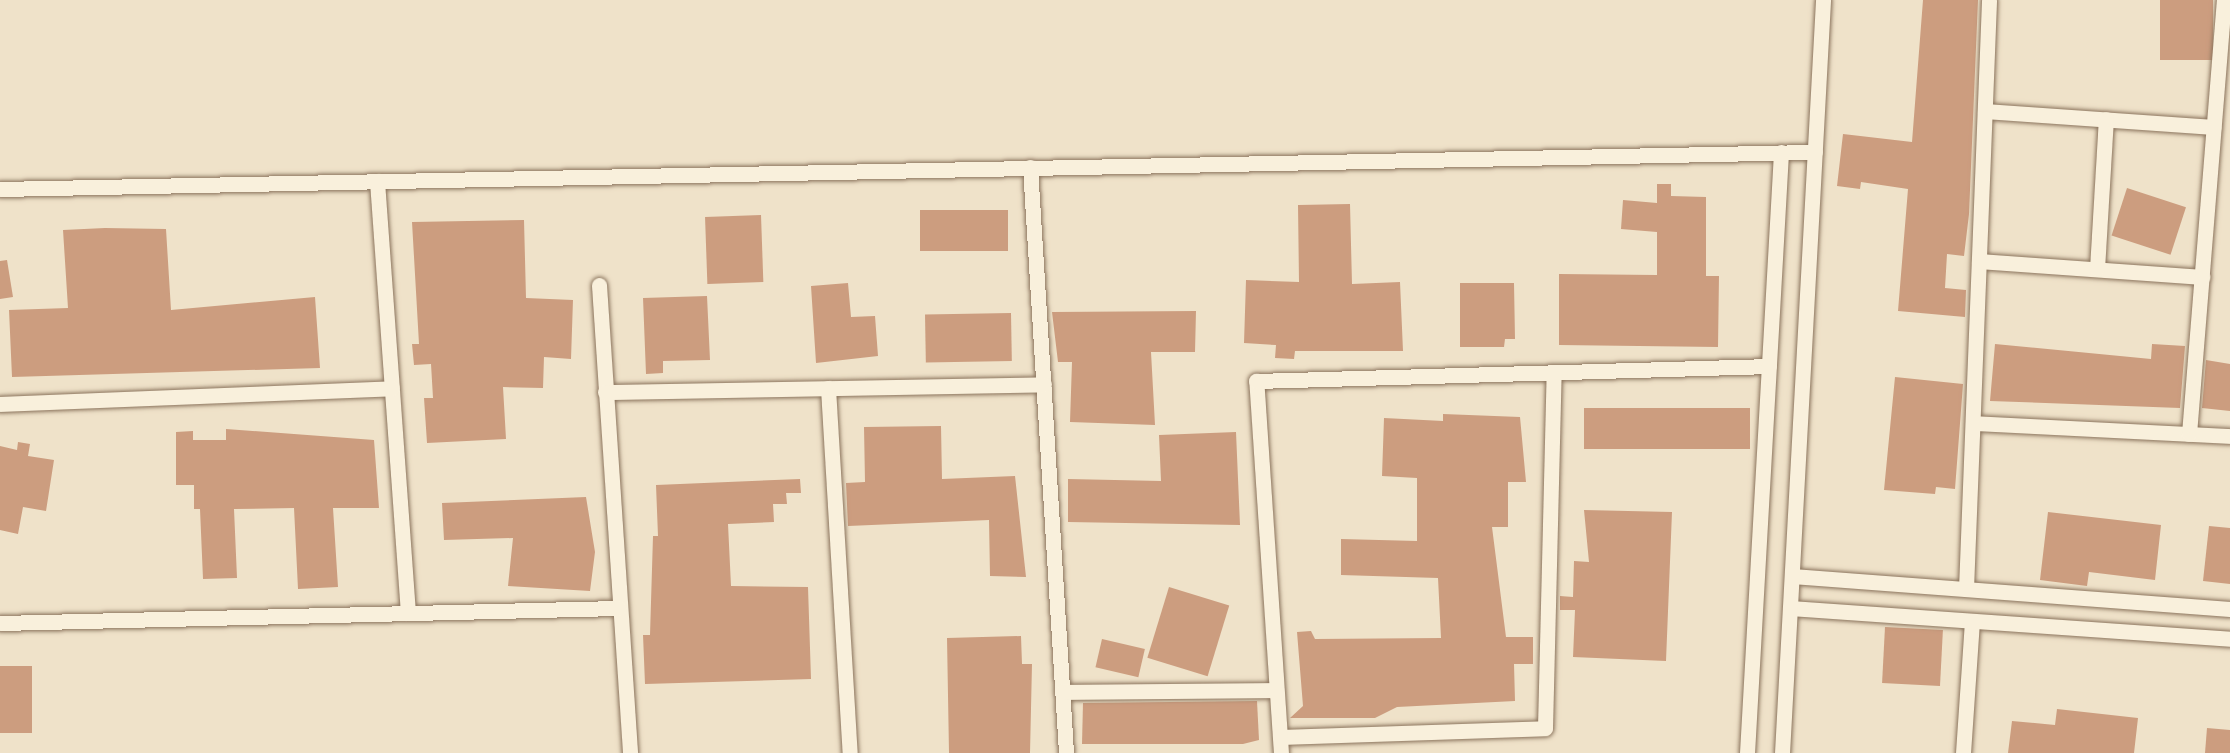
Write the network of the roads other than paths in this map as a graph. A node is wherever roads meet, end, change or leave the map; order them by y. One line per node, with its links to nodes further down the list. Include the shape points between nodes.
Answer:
1 (1824, 0): 8 (street)
2 (1989, 0): 4 (street)
3 (2224, 0): 6 (street)
4 (1985, 110): 5 (street); 12 (street)
5 (2106, 119): 6 (street); 13 (street)
6 (2213, 127): 14 (street)
7 (1781, 152): 8 (street); 9 (street); 16 (street)
8 (1815, 152): 26 (street)
9 (1030, 167): 10 (street); 18 (street)
10 (377, 181): 11 (street); 19 (street)
11 (0, 188)
12 (1979, 261): 13 (street); 23 (street)
13 (2097, 269): 14 (street)
14 (2202, 276): 24 (street)
15 (599, 285): 21 (street)
16 (1769, 366): 17 (street); 41 (street)
17 (1554, 372): 35 (street, via 1256,381); 37 (street, via 1545,728)
18 (1044, 384): 20 (street); 36 (street)
19 (392, 388): 22 (street); 31 (street)
20 (828, 388): 21 (street); 39 (street)
21 (606, 392): 28 (street)
22 (0, 404)
23 (1973, 423): 24 (street); 27 (street)
24 (2189, 434): 25 (street)
25 (2230, 436)
26 (1792, 576): 27 (street); 29 (street)
27 (1966, 589): 30 (street)
28 (619, 608): 31 (street); 38 (street)
29 (1790, 608): 32 (street); 42 (street)
30 (2230, 609)
31 (408, 613): 33 (street)
32 (1972, 621): 34 (street); 43 (street)
33 (0, 623)
34 (2230, 640)
35 (1276, 690): 36 (street); 37 (street)
36 (1062, 692): 40 (street)
37 (1281, 745)
38 (630, 753)
39 (850, 753)
40 (1066, 753)
41 (1747, 753)
42 (1782, 753)
43 (1963, 753)

